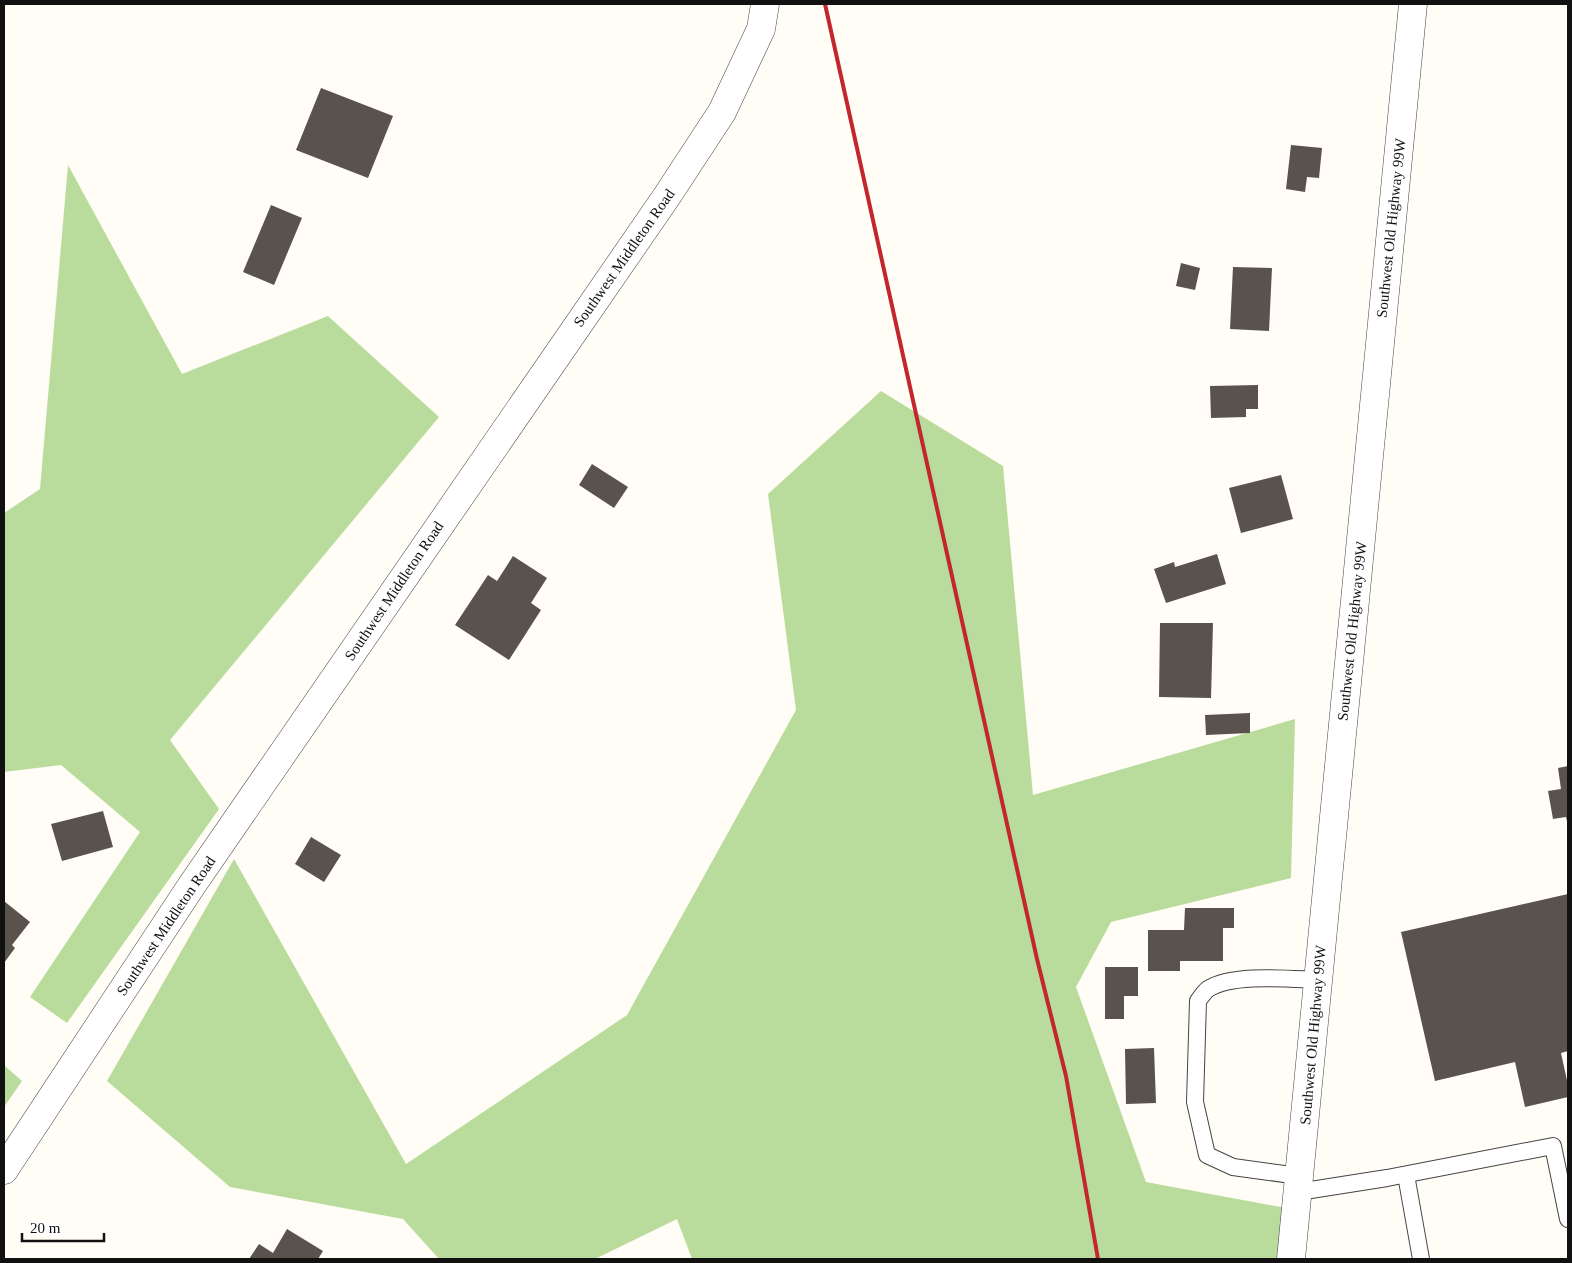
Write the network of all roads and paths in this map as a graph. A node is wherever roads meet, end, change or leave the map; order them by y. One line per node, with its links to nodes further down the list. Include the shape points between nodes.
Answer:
1 (765, 4): 5 (street, Southwest Middleton Road, via 762,28 722,112 192,885)
2 (1413, 4): 3 (street, Southwest Old Highway 99W)
3 (1318, 980): 7 (street, Southwest Old Highway 99W); 7 (lane, via 1268,978 1225,982 1207,990 1198,1001 1196,1102 1207,1155 1233,1167)
4 (1561, 1144): 6 (lane); 8 (lane)
5 (4, 1170)
6 (1406, 1175): 7 (lane); 10 (lane)
7 (1298, 1184): 9 (street, Southwest Old Highway 99W)
8 (1568, 1219)
9 (1291, 1259)
10 (1422, 1259)

